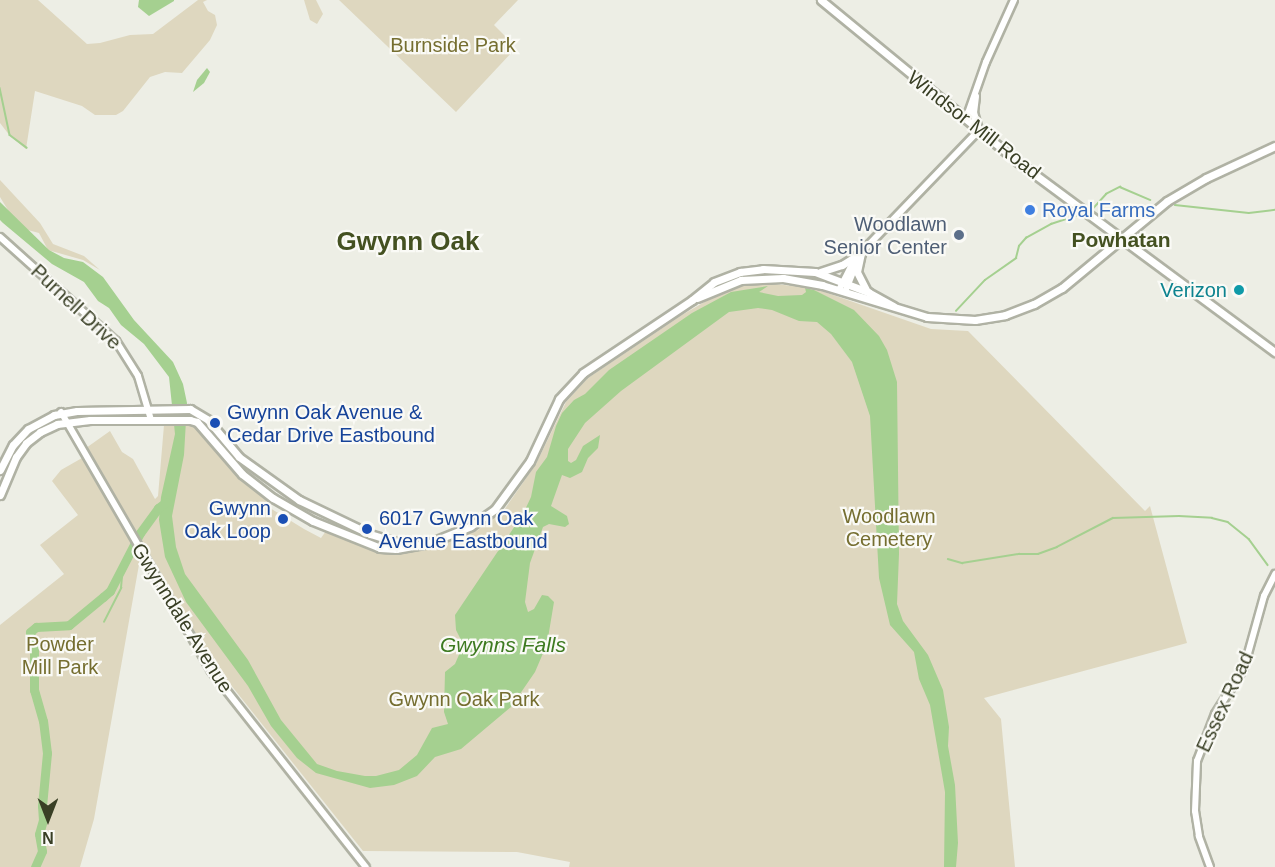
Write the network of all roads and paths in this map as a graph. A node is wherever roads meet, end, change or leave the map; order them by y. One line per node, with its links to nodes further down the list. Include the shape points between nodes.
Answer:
1 (821, 0): 4 (main road, Windsor Mill Road)
2 (1014, 0): 3 (street)
3 (975, 96): 4 (street); 5 (main road, via 973,112)
4 (966, 119): 5 (main road, Windsor Mill Road)
5 (979, 130): 8 (main road, Windsor Mill Road); 9 (street)
6 (1275, 146): 8 (main road, via 1187,188)
7 (0, 237): 17 (street, Purnell Drive, via 116,341 133,364)
8 (1122, 237): 15 (main road, via 1054,293 1005,315 947,320); 16 (main road, Windsor Mill Road)
9 (861, 253): 10 (main road, via 833,269); 11 (street, via 850,265); 13 (main road, via 857,273)
10 (815, 273): 11 (main road); 14 (main road, via 763,269 740,272 714,282)
11 (846, 282): 12 (street); 13 (main road)
12 (842, 291): 14 (main road, via 800,280 757,278 728,284); 15 (main road)
13 (868, 292): 15 (main road)
14 (692, 300): 29 (main road, via 574,382 553,411 530,461 495,509 460,532)
15 (893, 306)
16 (1275, 352)
17 (149, 409): 18 (main road); 19 (street, Purnell Drive); 23 (main road, via 190,409 208,420 239,457)
18 (61, 412): 20 (street, Gwynndale Avenue); 22 (main road, via 28,429 13,445)
19 (151, 420): 20 (main road); 21 (main road, via 197,422)
20 (66, 422): 25 (main road, via 40,432 26,443); 31 (street, Gwynndale Avenue, via 211,671)
21 (236, 468): 23 (main road, via 245,472); 26 (main road)
22 (0, 470)
23 (256, 470): 24 (main road)
24 (279, 487): 26 (main road); 27 (main road)
25 (0, 495)
26 (273, 498): 28 (main road)
27 (329, 517): 28 (main road); 29 (main road)
28 (324, 526): 29 (main road, via 381,548)
29 (411, 547)
30 (1275, 574): 32 (street, Essex Road, via 1264,596 1244,668 1212,722 1197,761 1195,811)
31 (366, 867)
32 (1210, 867)

